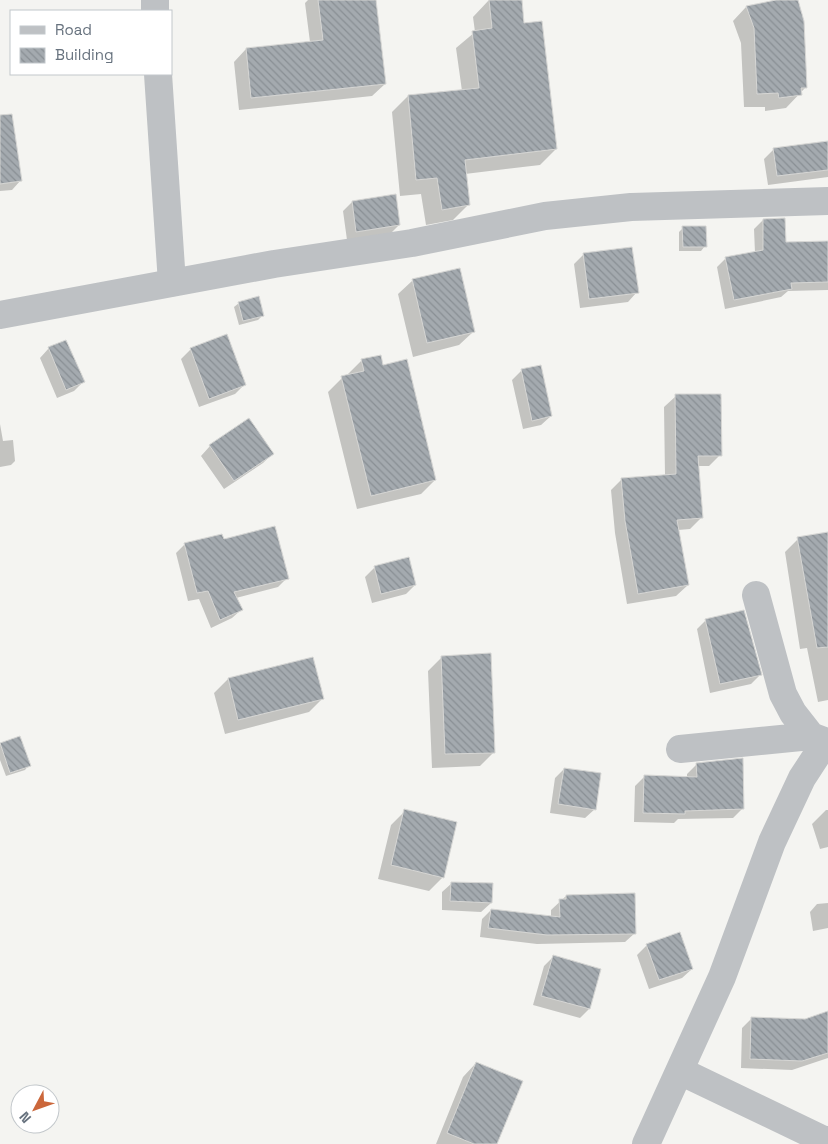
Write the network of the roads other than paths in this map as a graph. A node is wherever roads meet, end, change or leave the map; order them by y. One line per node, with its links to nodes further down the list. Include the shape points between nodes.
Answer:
1 (158, 75): 3 (street)
2 (828, 202): 3 (street, via 631,207 545,216 412,243)
3 (172, 283): 4 (street)
4 (0, 315)
5 (756, 595): 6 (street, via 784,694 793,713)
6 (822, 740): 7 (street); 8 (street, via 821,749 802,778 772,842 722,976)
7 (680, 749)
8 (680, 1071): 9 (street); 10 (street)
9 (828, 1140)
10 (646, 1144)

